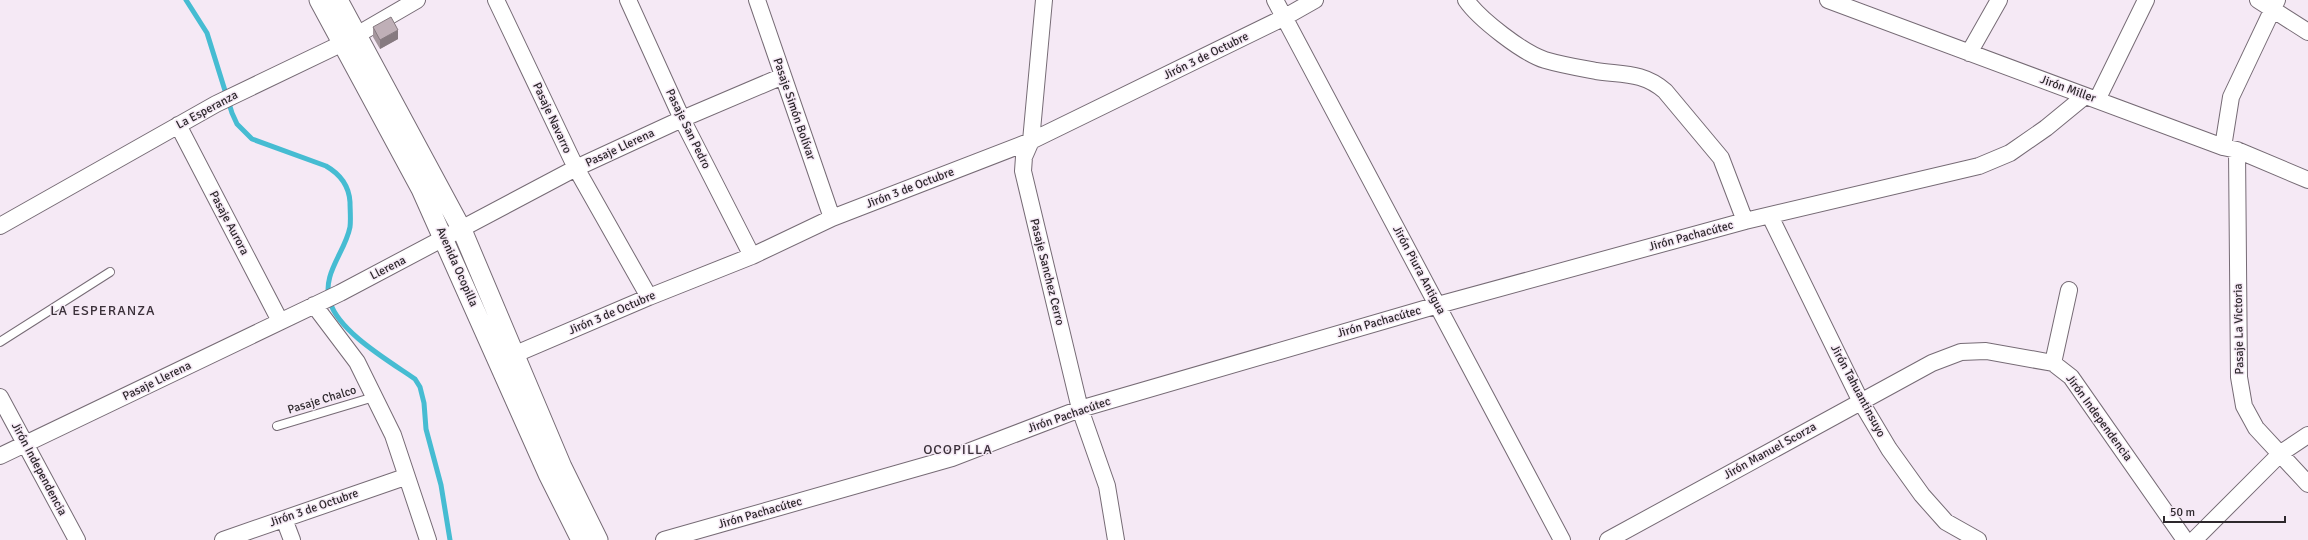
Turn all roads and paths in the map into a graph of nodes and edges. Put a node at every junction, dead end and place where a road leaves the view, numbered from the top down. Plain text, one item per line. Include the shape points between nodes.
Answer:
1 (319, 0) edge
2 (338, 0) edge
3 (417, 0) edge
4 (496, 0) edge
5 (628, 0) edge
6 (757, 0) edge
7 (1044, 0) edge
8 (1275, 0) edge
9 (1315, 0) edge
10 (1466, 0) edge
11 (2000, 0) edge
12 (2146, 0) edge
13 (2258, 0) edge
14 (1832, 1) edge
15 (2274, 4) edge
16 (1285, 17) junction
17 (2308, 32) edge
18 (350, 39) junction
19 (1969, 53) junction
20 (783, 76) junction
21 (2091, 98) junction
22 (682, 119) junction
23 (178, 125) junction
24 (1031, 141) junction
25 (2230, 149) junction
26 (576, 168) junction
27 (2308, 180) edge
28 (1770, 216) junction
29 (832, 218) junction
30 (1745, 221) junction
31 (0, 226) edge
32 (462, 230) junction
33 (445, 239) junction
34 (752, 256) junction
35 (110, 272) dead end
36 (2069, 290) dead end
37 (649, 297) junction
38 (314, 305) junction
39 (1438, 305) junction
40 (280, 321) junction
41 (0, 342) edge
42 (506, 358) junction
43 (1932, 363) joint
44 (2053, 363) junction
45 (0, 397) edge
46 (374, 397) junction
47 (1861, 402) junction
48 (1080, 409) junction
49 (277, 426) dead end
50 (2308, 435) edge
51 (26, 444) junction
52 (2281, 453) junction
53 (0, 456) edge
54 (405, 477) junction
55 (2308, 484) edge
56 (284, 519) junction
57 (77, 540) edge
58 (223, 540) edge
59 (292, 540) edge
60 (428, 540) edge
61 (581, 540) edge
62 (598, 540) edge
63 (664, 540) edge
64 (1116, 540) edge
65 (1562, 540) edge
66 (1608, 540) edge
67 (1978, 540) edge
68 (2185, 540) edge
69 (2194, 540) edge

1 - 18 street, Avenida Ocopilla
2 - 18 street, Avenida Ocopilla
3 - 18 street, La Esperanza
4 - 26 street, Pasaje Navarro
5 - 22 street, Pasaje San Pedro
6 - 20 street, Pasaje Simón Bolívar
7 - 24 street, Pasaje Sanchez Cerro
8 - 16 street, Jirón Piura Antigua
9 - 16 street, Jirón 3 de Octubre
10 - 30 street via 1473,11 1501,35 1544,60 1596,71 1643,77 1654,82 1665,91 1721,158
11 - 19 street
12 - 21 street
13 - 15 street
14 - 19 street, Jirón Miller
15 - 17 street
15 - 25 street, Pasaje La Victoria via 2231,97
16 - 24 street, Jirón 3 de Octubre
16 - 39 street, Jirón Piura Antigua
18 - 23 street, La Esperanza
18 - 32 street, Avenida Ocopilla
18 - 33 street, Avenida Ocopilla
19 - 21 street, Jirón Miller
20 - 22 street, Pasaje Llerena
20 - 29 street, Pasaje Simón Bolívar
21 - 25 street, Jirón Miller
21 - 28 street, Jirón Pachacútec via 2010,153 1979,166
22 - 26 street, Pasaje Llerena
22 - 34 street, Pasaje San Pedro
23 - 31 street, La Esperanza
23 - 40 street, Pasaje Aurora
24 - 29 street, Jirón 3 de Octubre
24 - 48 street, Pasaje Sanchez Cerro via 1024,157 1022,171
25 - 27 street, Jirón Miller
25 - 52 street, Pasaje La Victoria via 2239,377 2244,406 2256,428
26 - 32 street, Pasaje Llerena
26 - 37 street, Pasaje Navarro
28 - 30 street, Jirón Pachacútec
28 - 47 street, Jirón Tahuantinsuyo
29 - 34 street, Jirón 3 de Octubre
30 - 39 street, Jirón Pachacútec
32 - 33 street, Llerena
32 - 42 street, Avenida Ocopilla
33 - 38 street, Llerena
33 - 42 street, Avenida Ocopilla
34 - 37 street, Jirón 3 de Octubre
35 - 41 lane
36 - 44 street
37 - 42 street, Jirón 3 de Octubre
38 - 40 street, Pasaje Llerena
38 - 46 street via 357,362
39 - 48 street, Jirón Pachacútec
39 - 65 street, Jirón Piura Antigua
40 - 51 street, Pasaje Llerena
42 - 61 street, Avenida Ocopilla via 548,474
42 - 62 street, Avenida Ocopilla
43 - 44 street, Jirón Independencia via 1961,352 1986,351
43 - 47 street, Jirón Manuel Scorza
44 - 68 street, Jirón Independencia via 2071,377
45 - 51 street, Jirón Independencia
46 - 49 lane, Pasaje Chalco
46 - 54 street via 393,434
47 - 66 street, Jirón Manuel Scorza
47 - 67 street, Jirón Tahuantinsuyo via 1889,449 1922,495 1946,522
48 - 63 street, Jirón Pachacútec via 952,458
48 - 64 street, Pasaje Sanchez Cerro via 1107,486
50 - 52 street
51 - 53 street, Pasaje Llerena
51 - 57 street, Jirón Independencia
52 - 55 street, Pasaje La Victoria
52 - 69 street
54 - 56 street, Jirón 3 de Octubre
54 - 60 street
56 - 58 street, Jirón 3 de Octubre
56 - 59 street

